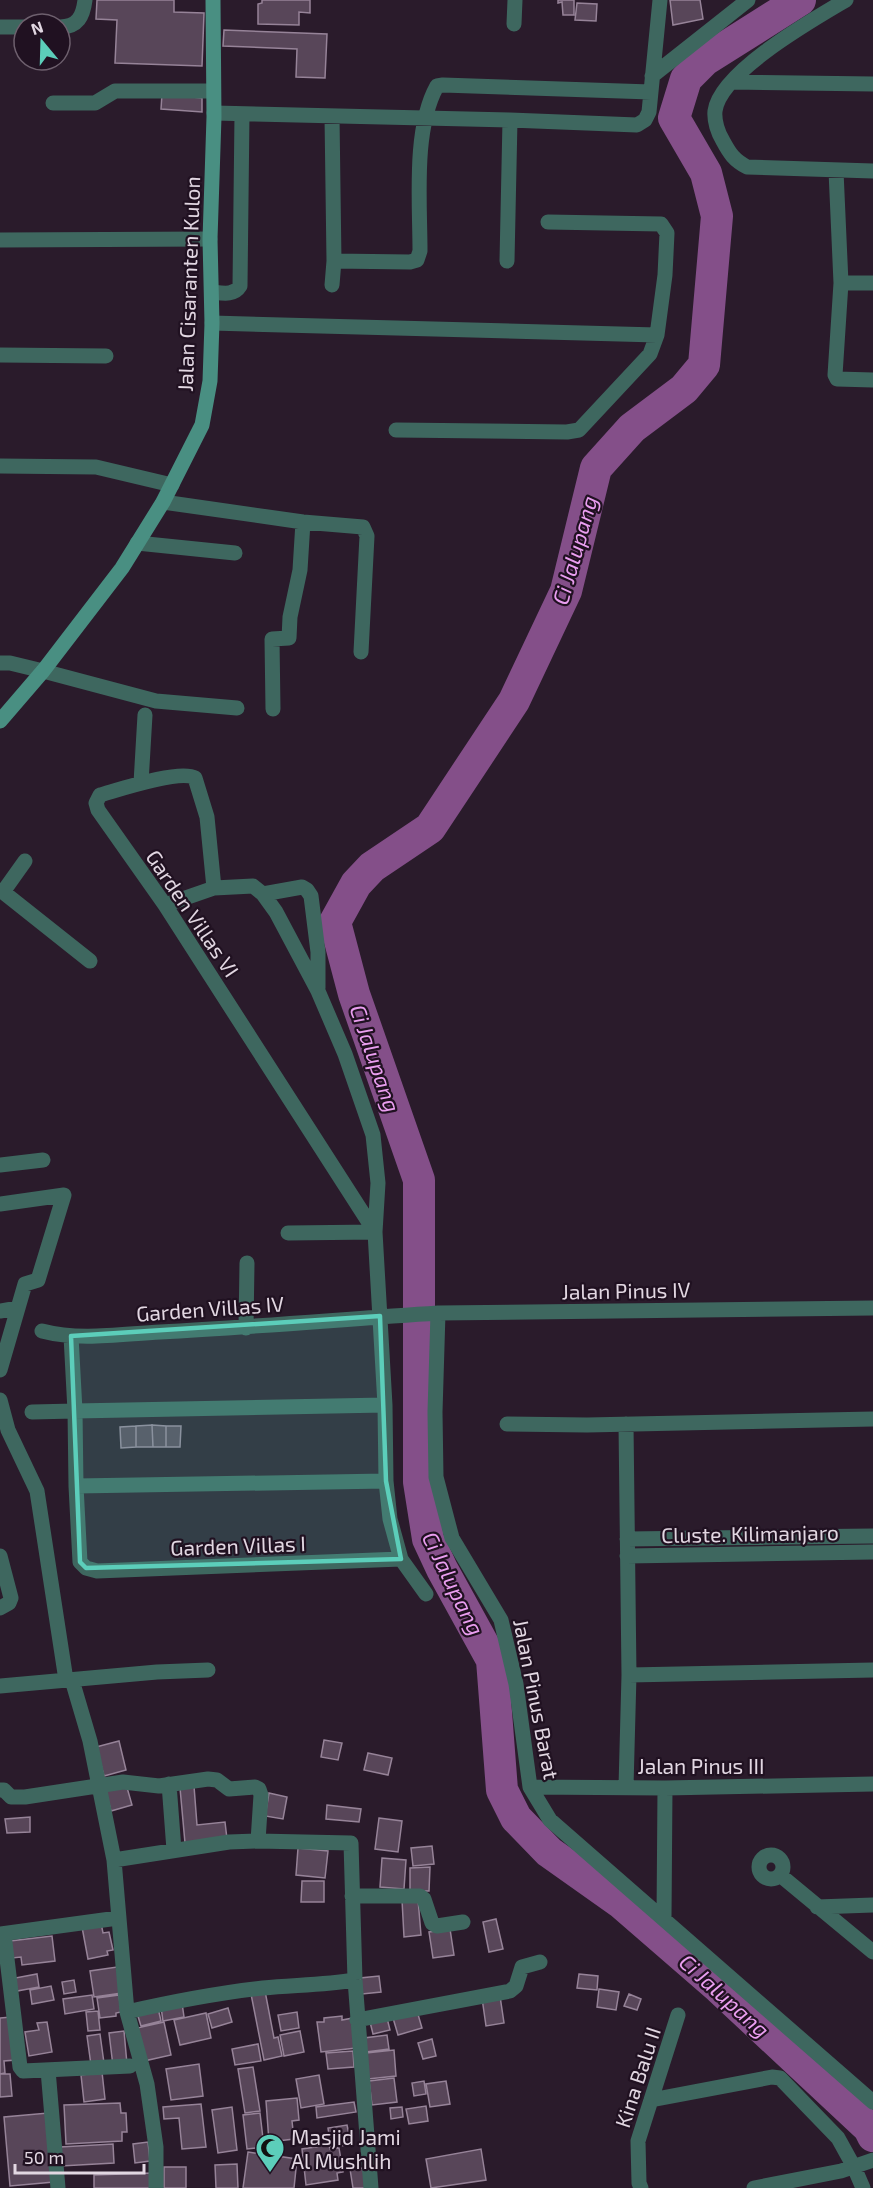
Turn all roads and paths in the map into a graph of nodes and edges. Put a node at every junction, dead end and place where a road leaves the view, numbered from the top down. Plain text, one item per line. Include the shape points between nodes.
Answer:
1 (85, 0) edge
2 (213, 0) edge
3 (515, 0) edge
4 (660, 0) edge
5 (748, 0) edge
6 (846, 0) edge
7 (72, 23) edge
8 (514, 24) dead end
9 (732, 82) junction
10 (652, 84) junction
11 (873, 84) edge
12 (213, 91) junction
13 (53, 103) dead end
14 (214, 113) junction
15 (242, 114) junction
16 (332, 116) junction
17 (424, 118) junction
18 (510, 120) junction
19 (836, 171) junction
20 (873, 171) edge
21 (548, 222) dead end
22 (210, 239) junction
23 (0, 240) edge
24 (334, 261) junction
25 (507, 261) dead end
26 (840, 283) junction
27 (873, 284) edge
28 (332, 285) dead end
29 (212, 292) junction
30 (212, 323) junction
31 (657, 335) junction
32 (0, 355) edge
33 (106, 356) dead end
34 (873, 380) edge
35 (396, 430) dead end
36 (0, 466) edge
37 (172, 485) junction
38 (163, 502) junction
39 (303, 522) junction
40 (137, 543) junction
41 (235, 553) dead end
42 (361, 652) dead end
43 (0, 663) edge
44 (44, 670) junction
45 (237, 708) dead end
46 (273, 709) dead end
47 (145, 714) dead end
48 (0, 721) edge
49 (141, 783) junction
50 (25, 861) dead end
51 (214, 888) junction
52 (1, 892) edge
53 (263, 894) junction
54 (165, 905) junction
55 (90, 961) dead end
56 (318, 991) junction
57 (43, 1160) dead end
58 (0, 1165) edge
59 (0, 1204) edge
60 (375, 1232) junction
61 (288, 1233) dead end
62 (247, 1263) dead end
63 (18, 1308) junction
64 (873, 1308) edge
65 (0, 1311) edge
66 (434, 1313) junction
67 (385, 1316) junction
68 (246, 1328) junction
69 (42, 1331) dead end
70 (71, 1336) junction
71 (0, 1370) edge
72 (0, 1400) edge
73 (385, 1405) junction
74 (75, 1411) junction
75 (32, 1412) dead end
76 (873, 1419) edge
77 (507, 1424) dead end
78 (626, 1424) junction
79 (386, 1481) junction
80 (76, 1486) junction
81 (873, 1536) edge
82 (627, 1539) junction
83 (873, 1551) edge
84 (0, 1556) edge
85 (627, 1556) junction
86 (401, 1559) junction
87 (426, 1594) dead end
88 (0, 1608) edge
89 (208, 1670) dead end
90 (873, 1670) edge
91 (629, 1675) junction
92 (69, 1680) junction
93 (0, 1686) edge
94 (170, 1784) junction
95 (873, 1784) edge
96 (100, 1786) junction
97 (530, 1786) junction
98 (626, 1786) junction
99 (665, 1788) junction
100 (0, 1790) edge
101 (258, 1841) junction
102 (174, 1850) junction
103 (114, 1860) junction
104 (780, 1875) dead end
105 (352, 1896) junction
106 (873, 1905) edge
107 (817, 1907) junction
108 (118, 1918) junction
109 (664, 1918) junction
110 (463, 1922) dead end
111 (2, 1934) edge
112 (873, 1952) edge
113 (540, 1962) dead end
114 (355, 1980) junction
115 (127, 2012) junction
116 (678, 2015) dead end
117 (357, 2020) junction
118 (123, 2066) dead end
119 (48, 2070) junction
120 (651, 2100) junction
121 (873, 2102) edge
122 (873, 2160) edge
123 (854, 2167) junction
124 (58, 2188) edge
125 (156, 2188) edge
126 (371, 2188) edge
127 (641, 2188) edge
128 (754, 2188) edge
129 (863, 2188) edge

1 - 7 street via 83,15
2 - 12 main road, Jalan Cisaranten Kulon
3 - 8 street
4 - 10 street
5 - 10 street
6 - 9 street via 758,57
9 - 11 street
9 - 19 street via 715,112 718,133 733,159 747,167
10 - 17 street via 443,85 437,86
10 - 18 street via 649,112 637,125
12 - 13 street via 115,91 95,103
12 - 14 main road, Jalan Cisaranten Kulon
14 - 15 street
14 - 22 main road, Jalan Cisaranten Kulon
15 - 16 street
15 - 29 street via 240,286 231,293
16 - 17 street
16 - 24 street
17 - 18 street
17 - 24 street via 417,260
18 - 25 street
19 - 20 street
19 - 26 street
21 - 31 street via 661,224 665,228 666,275
22 - 23 street
22 - 29 main road, Jalan Cisaranten Kulon
24 - 28 street
26 - 27 street
26 - 34 street via 836,378
29 - 30 main road, Jalan Cisaranten Kulon
30 - 31 street
30 - 37 main road, Jalan Cisaranten Kulon via 210,381 201,425
31 - 35 street via 650,354 579,430
32 - 33 street
36 - 37 street via 96,467
37 - 38 main road, Jalan Cisaranten Kulon
38 - 39 street
38 - 40 main road, Jalan Cisaranten Kulon
39 - 42 street via 363,527 366,531
39 - 46 street via 289,638 272,639
40 - 41 street
40 - 44 main road, Jalan Cisaranten Kulon
43 - 44 street
44 - 45 street via 156,701
44 - 48 main road, Jalan Cisaranten Kulon
47 - 49 street
49 - 51 street, Garden Villas VI via 182,775 195,778 207,817
49 - 54 street, Garden Villas VI via 100,795 96,803
50 - 52 street
51 - 53 street via 253,886
51 - 54 street
52 - 55 street
53 - 56 street
53 - 56 street via 302,888 311,896
54 - 60 street, Garden Villas VI
56 - 60 street via 373,1135 378,1182
57 - 58 street
59 - 63 street via 64,1195 38,1280 25,1284
60 - 61 street
60 - 67 street
62 - 68 street
63 - 65 street
63 - 71 street
64 - 66 street, Jalan Pinus IV
66 - 67 street, Jalan Pinus IV
66 - 97 street, Jalan Pinus Barat via 436,1477 452,1538 501,1620 516,1684
67 - 68 street, Garden Villas IV
67 - 73 street
68 - 70 street, Garden Villas IV
69 - 70 street, Garden Villas IV
70 - 74 street
72 - 92 street via 8,1430 37,1491
73 - 74 street
73 - 79 street
74 - 75 street
74 - 80 street
76 - 78 street
77 - 78 street
78 - 82 street
79 - 80 street
79 - 86 street via 390,1519
80 - 86 street, Garden Villas I via 80,1562 97,1571
81 - 82 street, Cluste. Kilimanjaro
82 - 85 street
83 - 85 street, Cluste. Kilimanjaro
84 - 88 street via 11,1598
85 - 91 street
86 - 87 street
89 - 92 street
90 - 91 street
91 - 98 street
92 - 93 street
92 - 96 street via 90,1741
94 - 96 street via 123,1782
94 - 101 street via 208,1779 229,1789 259,1789
94 - 102 street
95 - 99 street, Jalan Pinus III
96 - 100 street via 11,1797
96 - 103 street
97 - 98 street, Jalan Pinus III
97 - 109 street, Jalan Pinus Barat via 550,1820
98 - 99 street, Jalan Pinus III
99 - 109 street
101 - 102 street
101 - 105 street via 351,1843
102 - 103 street
103 - 108 street
104 - 107 street
105 - 110 street via 420,1896 432,1923 437,1926
105 - 114 street
106 - 107 street
107 - 112 street
108 - 111 street
108 - 115 street
109 - 121 street, Jalan Pinus Barat
111 - 119 street via 20,2067
113 - 117 street via 522,1967 516,1986 510,1991
114 - 115 street via 263,1988
114 - 117 street
115 - 125 street via 147,2084 156,2147
116 - 120 street, Kina Balu II
117 - 126 street
118 - 119 street
119 - 124 street
120 - 123 street via 780,2078 838,2138
120 - 127 street, Kina Balu II via 638,2141
122 - 123 street
123 - 128 street
123 - 129 street

